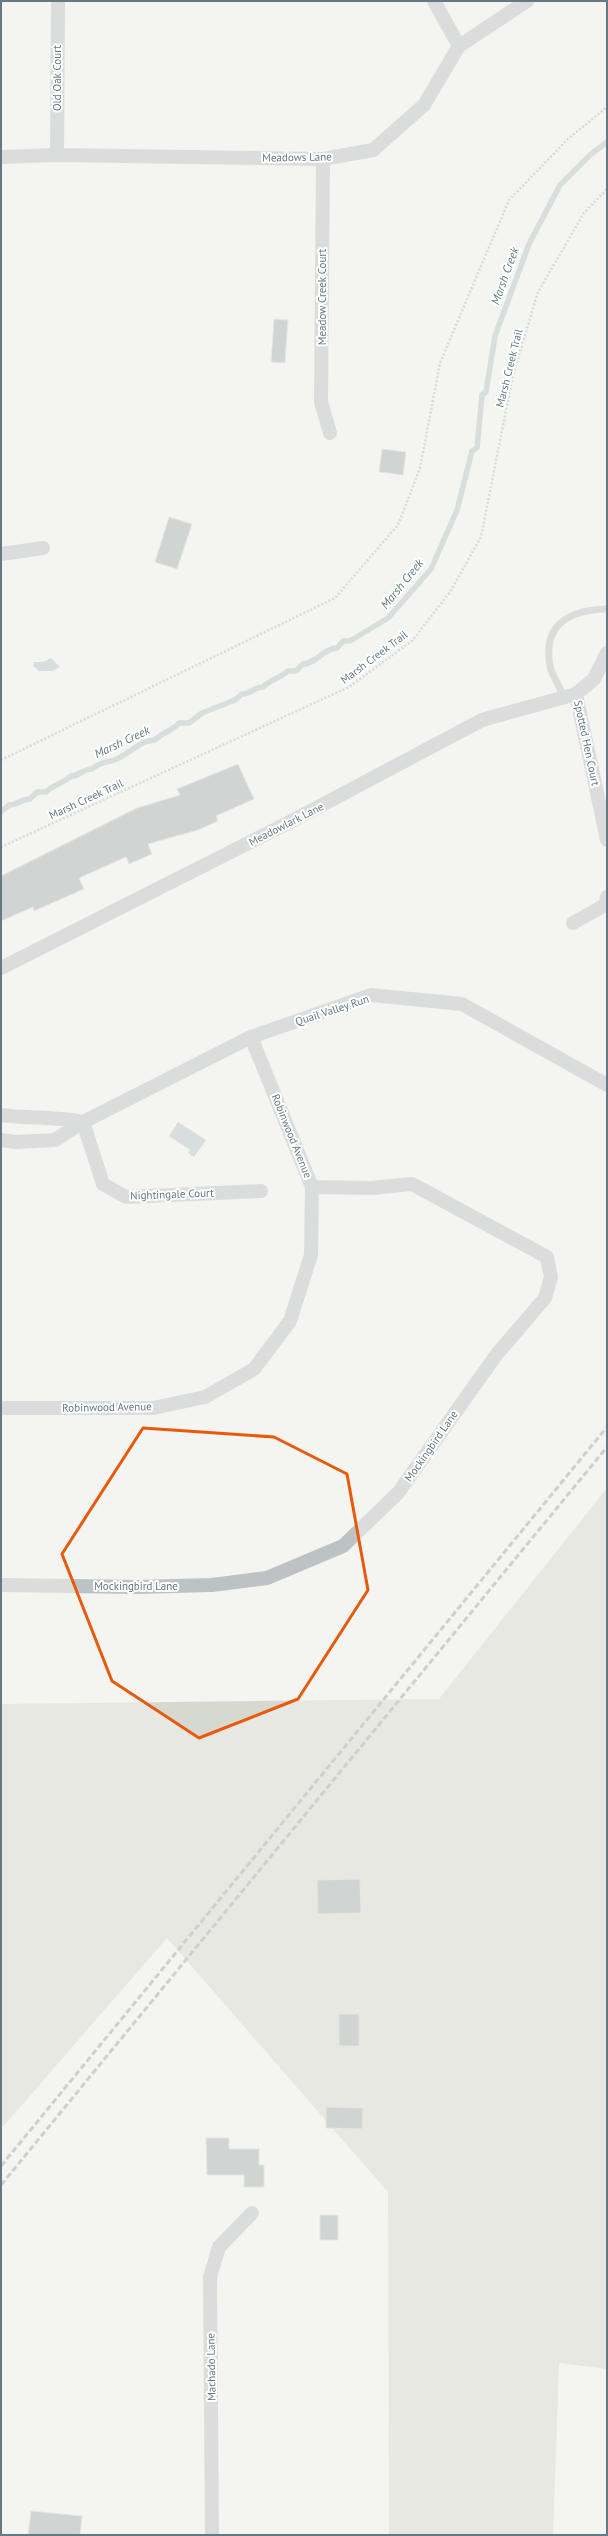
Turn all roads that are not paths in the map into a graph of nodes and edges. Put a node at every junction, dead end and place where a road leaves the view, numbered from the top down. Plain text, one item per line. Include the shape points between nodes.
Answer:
1 (58, 1) edge
2 (434, 1) edge
3 (527, 1) edge
4 (458, 46) junction
5 (57, 155) junction
6 (1, 157) edge
7 (322, 159) junction
8 (330, 433) dead end
9 (43, 548) dead end
10 (1, 554) edge
11 (607, 609) edge
12 (607, 653) edge
13 (570, 695) junction
14 (607, 840) edge
15 (607, 897) edge
16 (573, 923) dead end
17 (1, 968) edge
18 (251, 1037) junction
19 (607, 1085) edge
20 (1, 1115) edge
21 (83, 1122) junction
22 (1, 1140) edge
23 (312, 1187) junction
24 (261, 1191) dead end
25 (1, 1408) edge
26 (1, 1585) edge
27 (252, 2213) dead end
28 (212, 2535) edge

1 - 5 street, Old Oak Court
2 - 4 street
3 - 4 street, Meadows Lane
4 - 7 street, Meadows Lane via 424,105 373,150
5 - 6 street, Meadows Lane
5 - 7 street, Meadows Lane
7 - 8 street, Meadow Creek Court via 321,402
9 - 10 street
11 - 13 lane via 570,615 559,624 551,639 550,666
12 - 13 street via 594,679
13 - 14 street, Spotted Hen Court
13 - 17 street, Meadowlark Lane via 482,720 288,823
15 - 16 street via 605,905
18 - 19 street, Quail Valley Run via 371,995 462,1004
18 - 21 street, Quail Valley Run
18 - 23 street, Robinwood Avenue
20 - 21 street via 22,1118 58,1117
21 - 22 street, Quail Valley Run via 55,1140
21 - 24 street, Nightingale Court via 103,1184 126,1197
23 - 25 street, Robinwood Avenue via 311,1255 290,1321 254,1369 205,1397 153,1408
23 - 26 street, Mockingbird Lane via 371,1188 412,1184 547,1257 552,1277 546,1298 497,1354 398,1493 343,1546 267,1578 212,1585
27 - 28 street, Machado Lane via 219,2247 210,2277

